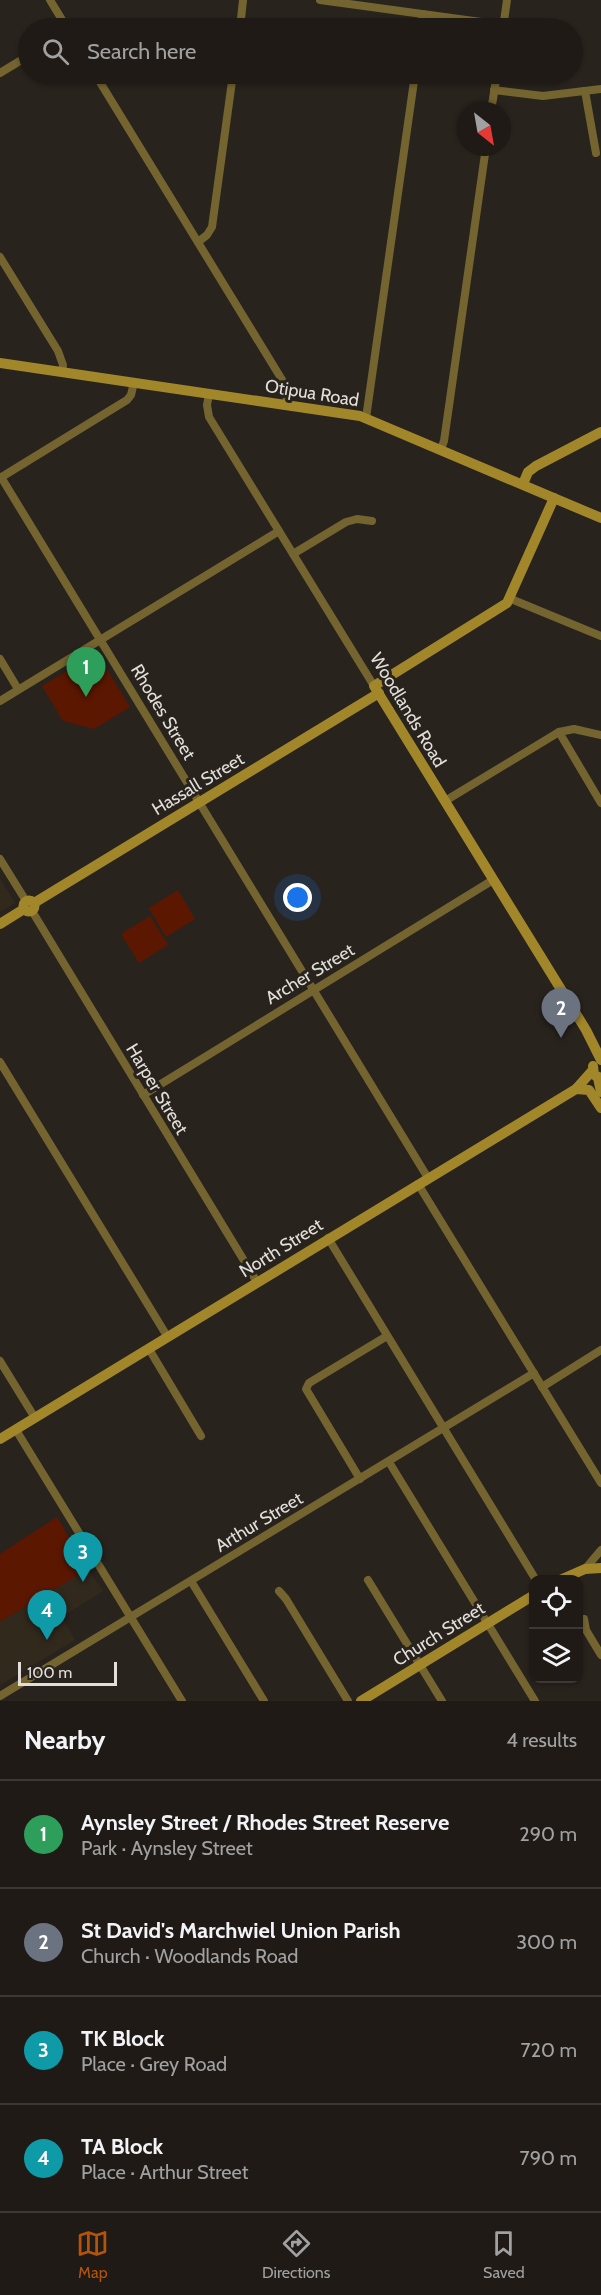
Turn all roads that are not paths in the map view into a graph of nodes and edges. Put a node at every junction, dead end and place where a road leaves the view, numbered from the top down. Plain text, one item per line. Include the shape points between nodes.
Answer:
1 (50, 0) edge
2 (243, 0) edge
3 (320, 0) edge
4 (507, 0) edge
5 (423, 14) junction
6 (62, 18) edge
7 (241, 18) edge
8 (422, 18) edge
9 (448, 18) edge
10 (504, 18) edge
11 (18, 62) edge
12 (0, 73) edge
13 (101, 84) edge
14 (232, 84) edge
15 (414, 84) edge
16 (495, 84) edge
17 (601, 88) edge
18 (494, 90) junction
19 (585, 91) junction
20 (492, 102) edge
21 (596, 153) dead end
22 (485, 156) edge
23 (198, 242) junction
24 (0, 257) edge
25 (0, 363) edge
26 (62, 372) junction
27 (134, 382) junction
28 (209, 394) junction
29 (286, 404) junction
30 (366, 418) junction
31 (601, 432) edge
32 (441, 449) junction
33 (1, 478) edge
34 (523, 484) junction
35 (554, 498) junction
36 (601, 518) edge
37 (372, 521) dead end
38 (279, 531) junction
39 (293, 554) junction
40 (511, 599) junction
41 (601, 636) edge
42 (101, 639) junction
43 (0, 659) edge
44 (18, 689) junction
45 (377, 690) junction
46 (0, 701) edge
47 (559, 732) junction
48 (601, 735) edge
49 (445, 801) junction
50 (200, 802) junction
51 (601, 803) edge
52 (0, 859) edge
53 (493, 880) junction
54 (29, 906) junction
55 (0, 924) edge
56 (314, 989) junction
57 (0, 1062) edge
58 (598, 1070) edge
59 (577, 1087) junction
60 (601, 1092) edge
61 (143, 1095) junction
62 (601, 1108) edge
63 (423, 1181) junction
64 (328, 1238) junction
65 (257, 1282) junction
66 (167, 1336) junction
67 (387, 1336) junction
68 (149, 1349) junction
69 (601, 1350) edge
70 (0, 1360) edge
71 (534, 1373) junction
72 (542, 1386) junction
73 (35, 1418) junction
74 (444, 1428) junction
75 (16, 1430) junction
76 (201, 1436) dead end
77 (0, 1439) edge
78 (389, 1462) junction
79 (360, 1479) junction
80 (601, 1483) edge
81 (601, 1550) edge
82 (601, 1568) edge
83 (585, 1569) junction
84 (533, 1575) edge
85 (571, 1575) edge
86 (368, 1580) dead end
87 (191, 1581) junction
88 (279, 1591) dead end
89 (529, 1598) edge
90 (131, 1618) junction
91 (584, 1619) dead end
92 (488, 1623) junction
93 (601, 1655) edge
94 (420, 1665) junction
95 (0, 1696) edge
96 (182, 1701) edge
97 (264, 1701) edge
98 (348, 1701) edge
99 (361, 1701) edge
100 (442, 1701) edge
101 (535, 1701) edge

1 - 6 street
2 - 7 street
3 - 5 street
4 - 10 street
5 - 8 street
5 - 9 street
11 - 12 street
13 - 23 street
14 - 23 street via 212,227
15 - 30 street
16 - 18 street
17 - 19 street
18 - 19 street via 537,96
18 - 20 street
19 - 21 street
22 - 32 street
23 - 29 street via 284,383
24 - 26 street via 58,351
25 - 26 street, Otipua Road
26 - 27 street, Otipua Road
27 - 28 street, Otipua Road
27 - 33 street via 127,400
28 - 29 street, Otipua Road
28 - 38 street, Woodlands Road via 209,417
29 - 30 street, Otipua Road
30 - 32 street, Otipua Road
31 - 34 street via 536,466
32 - 34 street, Otipua Road
33 - 42 street, Rhodes Street
34 - 35 street, Otipua Road
35 - 36 street, Otipua Road
35 - 40 street
37 - 39 street via 346,522
38 - 39 street, Woodlands Road
38 - 42 street
39 - 45 street, Woodlands Road
40 - 41 street
40 - 45 street, Hassall Street
42 - 44 street
42 - 50 street, Rhodes Street
43 - 44 street
44 - 46 street
45 - 49 street, Woodlands Road
45 - 50 street, Hassall Street
47 - 48 street via 574,729
47 - 49 street
47 - 51 street
49 - 53 street, Woodlands Road
50 - 54 street, Hassall Street
50 - 56 street, Rhodes Street
52 - 54 street, Harper Street
53 - 56 street, Archer Street
53 - 58 street, Woodlands Road via 590,1040
54 - 55 street, Hassall Street
54 - 61 street, Harper Street
56 - 61 street, Archer Street
56 - 63 street, Rhodes Street
57 - 66 street
58 - 59 street, North Street
58 - 60 street, Woodlands Road
59 - 62 street via 589,1090
59 - 63 street, North Street
61 - 65 street, Harper Street
63 - 64 street, North Street
63 - 71 street, Rhodes Street
64 - 65 street, North Street
64 - 67 street
65 - 66 street, North Street
66 - 68 street, North Street
67 - 74 street
67 - 79 street via 309,1383 306,1389
68 - 73 street, North Street
68 - 76 street
69 - 72 street
70 - 73 street
71 - 72 street, Rhodes Street
71 - 74 street, Arthur Street
72 - 80 street, Rhodes Street
73 - 75 street, North Street
74 - 78 street, Arthur Street
74 - 84 street
75 - 77 street, North Street
75 - 90 street
78 - 79 street, Arthur Street
78 - 92 street
79 - 87 street, Arthur Street
81 - 83 street
82 - 83 street
83 - 85 street
86 - 94 street
87 - 90 street, Arthur Street
87 - 97 street
88 - 98 street
89 - 92 street, Church Street
90 - 95 street, Arthur Street
90 - 96 street
91 - 93 street
92 - 94 street, Church Street
92 - 101 street
94 - 99 street, Church Street
94 - 100 street

